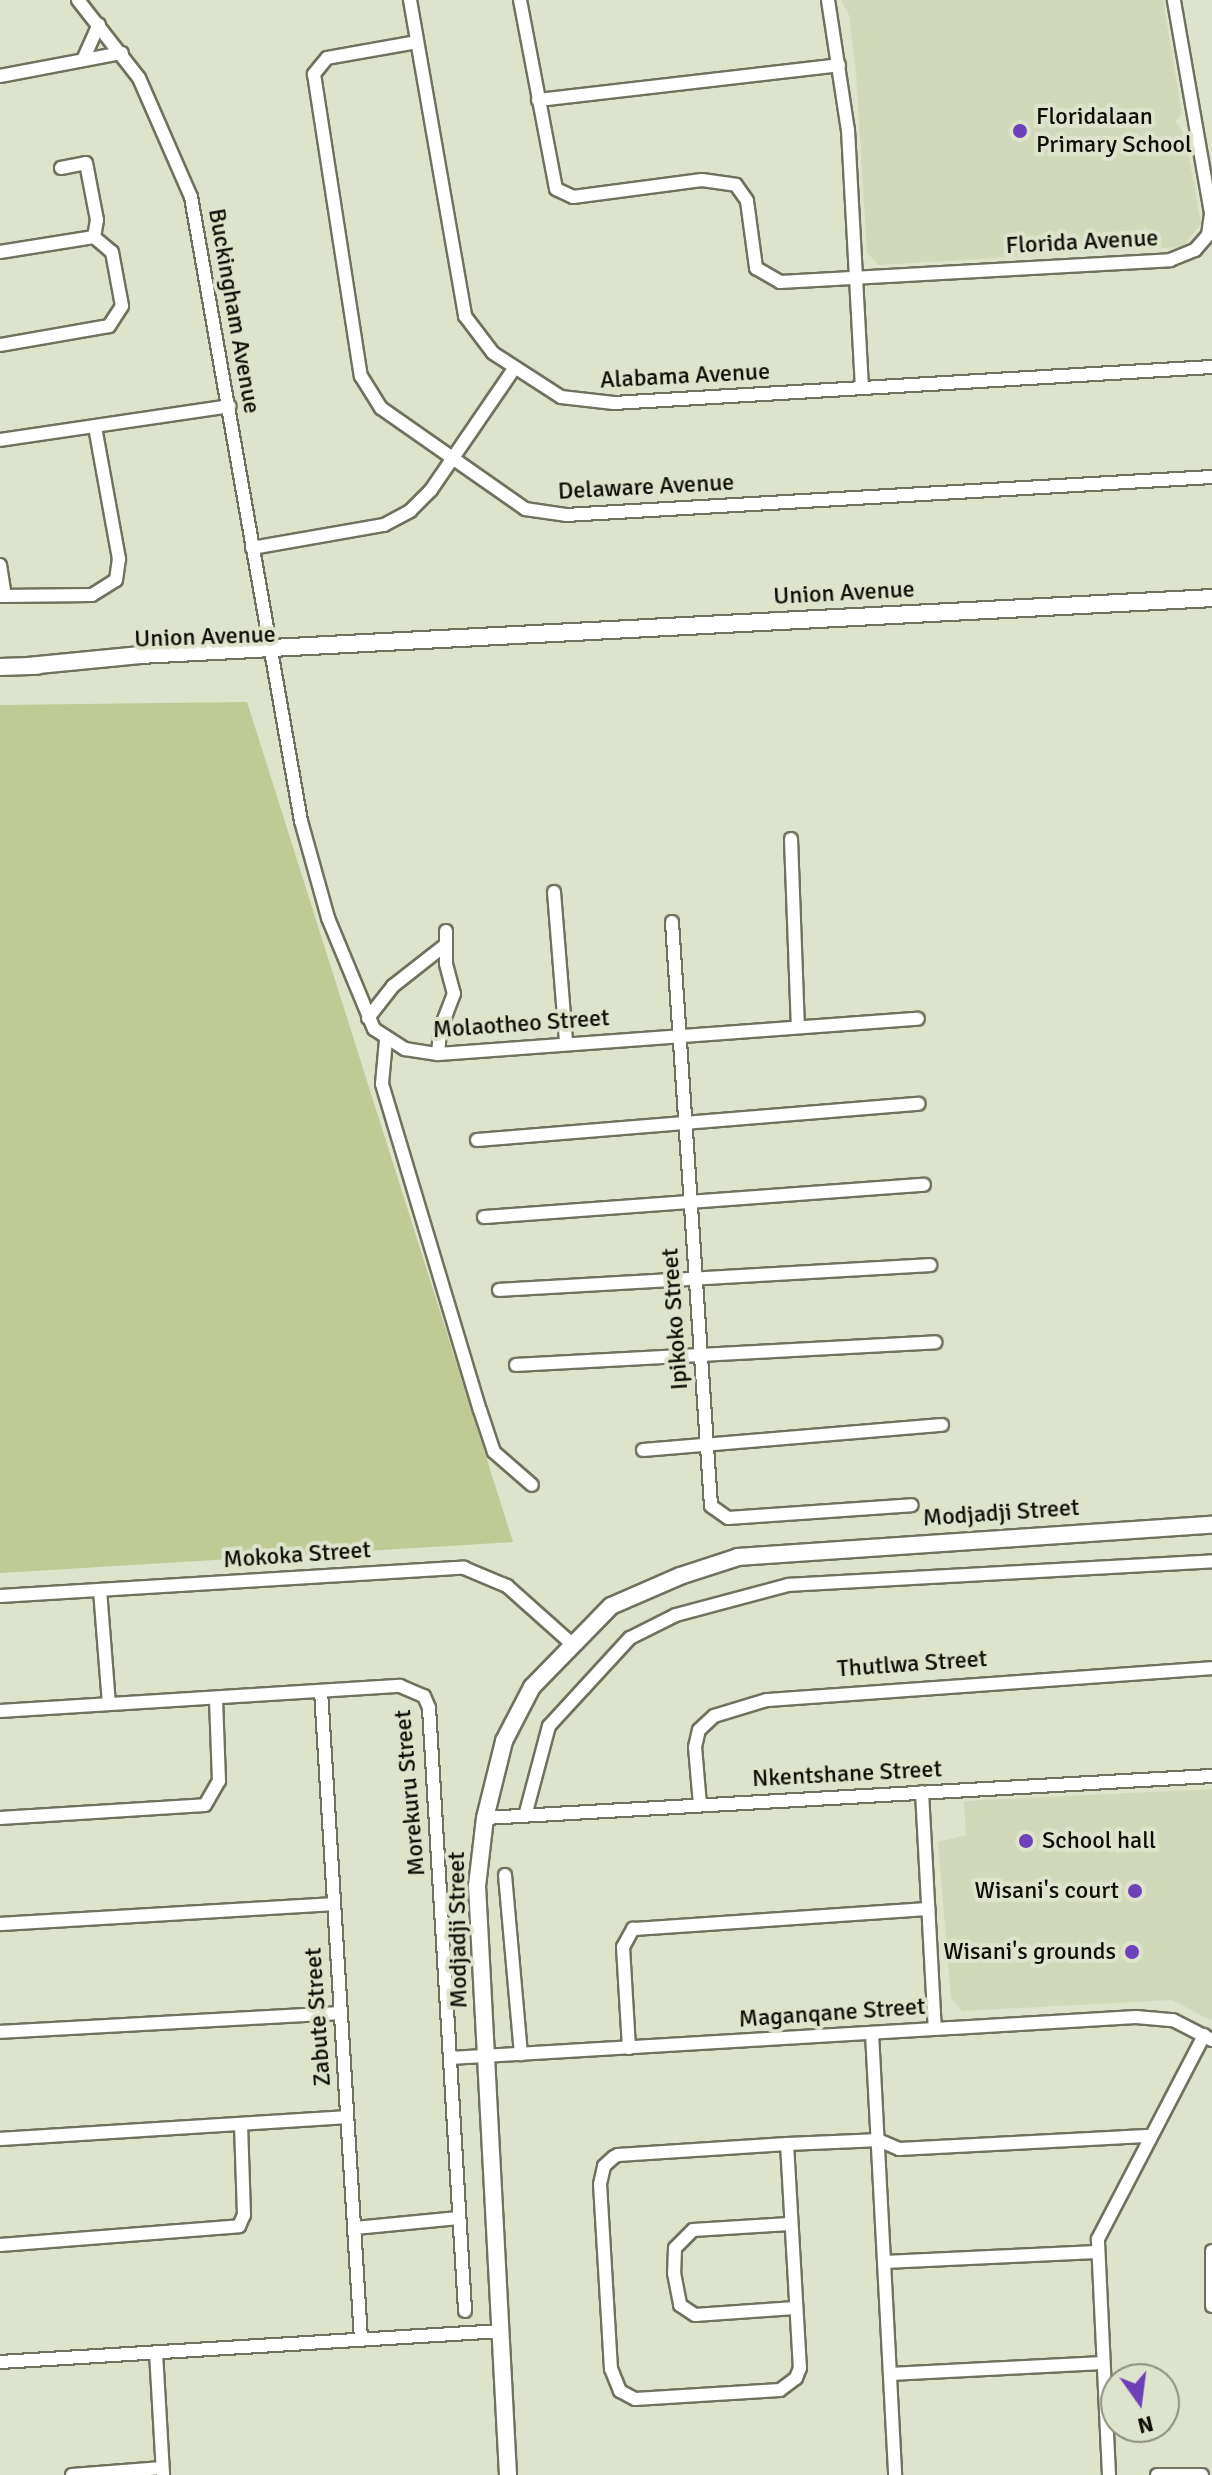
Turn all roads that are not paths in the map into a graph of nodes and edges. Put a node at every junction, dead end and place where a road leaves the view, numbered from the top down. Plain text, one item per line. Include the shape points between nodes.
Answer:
1 (78, 0) edge
2 (410, 0) edge
3 (520, 0) edge
4 (828, 0) edge
5 (1174, 0) edge
6 (99, 24) junction
7 (417, 42) junction
8 (122, 53) junction
9 (83, 60) junction
10 (839, 65) junction
11 (0, 76) edge
12 (538, 100) junction
13 (61, 168) dead end
14 (94, 237) junction
15 (0, 252) edge
16 (856, 279) junction
17 (0, 345) edge
18 (1212, 367) edge
19 (514, 369) junction
20 (862, 386) junction
21 (229, 406) junction
22 (95, 427) junction
23 (0, 440) edge
24 (453, 459) junction
25 (1212, 477) edge
26 (252, 548) junction
27 (0, 565) edge
28 (3, 596) edge
29 (1212, 598) edge
30 (271, 654) junction
31 (0, 667) edge
32 (791, 839) dead end
33 (554, 892) dead end
34 (672, 922) dead end
35 (446, 931) dead end
36 (444, 946) junction
37 (368, 1018) junction
38 (918, 1019) dead end
39 (798, 1027) junction
40 (679, 1035) junction
41 (386, 1040) junction
42 (566, 1042) junction
43 (438, 1054) junction
44 (919, 1104) dead end
45 (685, 1122) junction
46 (477, 1140) dead end
47 (924, 1185) dead end
48 (690, 1202) junction
49 (484, 1217) dead end
50 (930, 1265) dead end
51 (694, 1279) junction
52 (499, 1290) dead end
53 (935, 1342) dead end
54 (700, 1354) junction
55 (516, 1365) dead end
56 (942, 1425) dead end
57 (707, 1441) junction
58 (643, 1450) dead end
59 (532, 1485) dead end
60 (912, 1505) dead end
61 (1212, 1525) edge
62 (1212, 1561) edge
63 (100, 1590) junction
64 (0, 1596) edge
65 (571, 1643) junction
66 (1212, 1668) edge
67 (321, 1691) junction
68 (216, 1698) junction
69 (109, 1704) junction
70 (0, 1711) edge
71 (1212, 1776) edge
72 (922, 1792) junction
73 (700, 1805) junction
74 (525, 1816) junction
75 (0, 1818) edge
76 (485, 1818) junction
77 (505, 1875) dead end
78 (333, 1904) junction
79 (928, 1909) junction
80 (0, 1924) edge
81 (339, 2013) junction
82 (935, 2029) junction
83 (0, 2032) edge
84 (872, 2033) junction
85 (1208, 2038) edge
86 (629, 2048) junction
87 (521, 2054) junction
88 (450, 2058) junction
89 (484, 2058) junction
90 (346, 2117) junction
91 (241, 2124) junction
92 (1147, 2136) junction
93 (0, 2139) edge
94 (878, 2140) junction
95 (787, 2144) junction
96 (459, 2218) junction
97 (789, 2224) junction
98 (355, 2228) junction
99 (0, 2245) edge
100 (1212, 2251) edge
101 (1096, 2252) junction
102 (885, 2262) junction
103 (1212, 2306) edge
104 (795, 2308) junction
105 (465, 2311) dead end
106 (501, 2331) junction
107 (361, 2340) junction
108 (156, 2352) junction
109 (0, 2362) edge
110 (1100, 2363) edge
111 (1102, 2363) edge
112 (891, 2374) junction
113 (1107, 2443) edge
114 (162, 2472) edge
115 (72, 2475) edge
116 (508, 2475) edge
117 (895, 2475) edge
118 (1109, 2475) edge
119 (1157, 2475) edge
120 (1202, 2475) edge

1 - 6 street, Buckingham Avenue
2 - 7 street, Alabama Avenue
3 - 12 street
4 - 10 street
5 - 16 street, Florida Avenue via 1211,213 1208,235 1195,250 1170,260
6 - 8 street, Buckingham Avenue
6 - 9 street
7 - 19 street, Alabama Avenue via 460,302 476,335
7 - 24 street, Delaware Avenue via 327,58 316,69 313,86 364,386 381,408
8 - 9 street
8 - 21 street, Buckingham Avenue via 158,111 191,197
9 - 11 street
10 - 12 street
10 - 16 street
12 - 16 street, Florida Avenue via 552,181 566,196 702,180 728,182 745,194 759,274 780,282
13 - 14 street via 86,163 97,220
14 - 15 street
14 - 17 street via 112,252 122,306 116,320
16 - 20 street
18 - 20 street, Alabama Avenue
19 - 20 street, Alabama Avenue via 561,397 591,403
19 - 24 street
21 - 22 street
21 - 26 street, Buckingham Avenue
22 - 23 street
22 - 28 street via 119,559 116,580 92,595
24 - 25 street, Delaware Avenue via 525,509 553,515
24 - 26 street via 421,502 398,519
26 - 30 street, Buckingham Avenue
27 - 28 street
29 - 30 street, Union Avenue via 479,637
30 - 31 street, Union Avenue
30 - 37 street via 313,871
32 - 39 street
33 - 42 street
34 - 40 street, Ipikoko Street
35 - 36 street
36 - 37 street via 393,986
36 - 43 street via 454,994 440,1030
37 - 41 street
38 - 39 street, Molaotheo Street
39 - 40 street, Molaotheo Street
40 - 42 street, Molaotheo Street
40 - 45 street, Ipikoko Street
41 - 43 street, Molaotheo Street
41 - 59 street via 382,1084 480,1410 494,1452
42 - 43 street, Molaotheo Street
44 - 45 street
45 - 46 street
45 - 48 street, Ipikoko Street
47 - 48 street
48 - 49 street
48 - 51 street, Ipikoko Street
50 - 51 street
51 - 52 street
51 - 54 street, Ipikoko Street
53 - 54 street
54 - 55 street
54 - 57 street, Ipikoko Street
56 - 57 street
57 - 58 street
57 - 60 street, Ipikoko Street via 711,1506 722,1517
61 - 65 street, Modjadji Street via 760,1553 638,1592 611,1606
62 - 74 street via 788,1585 676,1615 630,1638 549,1726
63 - 64 street, Mokoka Street
63 - 65 street, Mokoka Street via 464,1568 507,1586
63 - 69 street
65 - 76 street, Modjadji Street via 514,1715
66 - 73 street, Thutlwa Street via 767,1700 714,1716 699,1730 695,1747
67 - 68 street, Morekuru Street
67 - 78 street, Zabute Street
67 - 88 street, Morekuru Street via 405,1686 417,1689 427,1702
68 - 69 street, Morekuru Street
68 - 75 street via 219,1781 205,1805
69 - 70 street, Morekuru Street
71 - 72 street, Nkentshane Street
72 - 73 street, Nkentshane Street
72 - 79 street
73 - 74 street, Nkentshane Street
74 - 76 street, Nkentshane Street
76 - 89 street, Modjadji Street via 477,1886
77 - 87 street
78 - 80 street
78 - 81 street, Zabute Street
79 - 82 street
79 - 86 street via 633,1929 623,1947
81 - 83 street
81 - 90 street, Zabute Street
82 - 84 street, Maganqane Street
82 - 85 street, Maganqane Street via 1136,2017 1173,2020
84 - 86 street, Maganqane Street
84 - 94 street
85 - 92 street
86 - 87 street, Maganqane Street
87 - 89 street, Maganqane Street
88 - 89 street, Maganqane Street
88 - 96 street, Morekuru Street
89 - 106 street, Modjadji Street
90 - 91 street
90 - 98 street, Zabute Street
91 - 93 street
91 - 99 street via 244,2215 239,2226
92 - 94 street via 899,2149
92 - 101 street via 1102,2223
94 - 95 street
94 - 102 street
95 - 97 street
95 - 104 street via 618,2155 604,2166 600,2184 611,2369 620,2391 635,2399 787,2388 800,2368
96 - 98 street
96 - 105 street, Morekuru Street
97 - 104 street
97 - 104 street via 686,2234 675,2248 676,2289 680,2305 695,2315
98 - 107 street, Zabute Street
100 - 103 street
101 - 102 street
101 - 111 street
102 - 112 street
106 - 107 street
106 - 116 street, Modjadji Street
107 - 108 street
108 - 109 street
108 - 114 street
110 - 112 street
112 - 117 street
113 - 118 street
114 - 115 street
119 - 120 street

